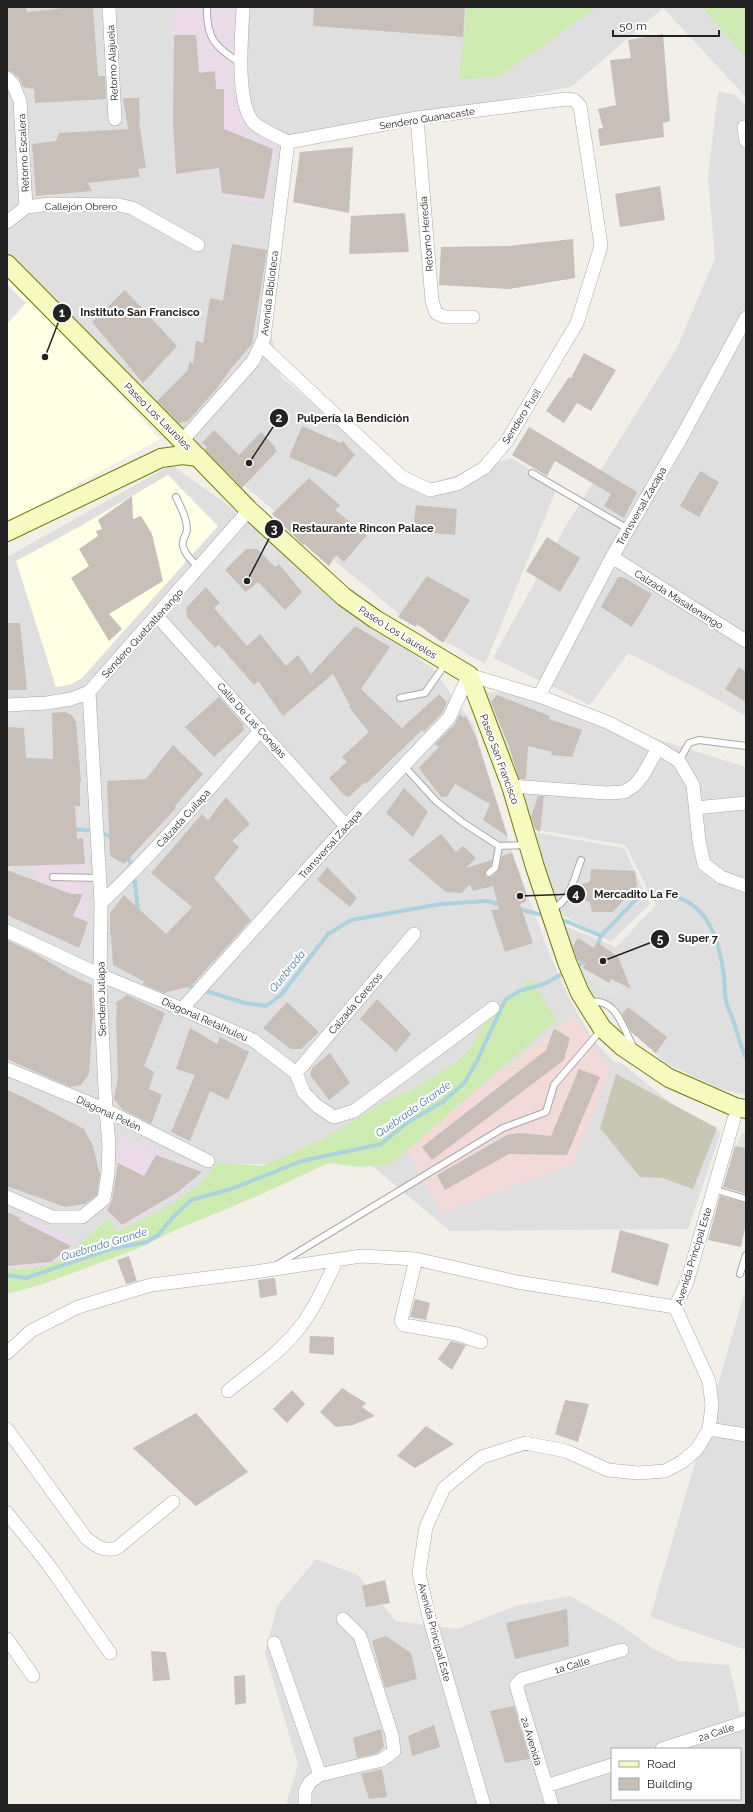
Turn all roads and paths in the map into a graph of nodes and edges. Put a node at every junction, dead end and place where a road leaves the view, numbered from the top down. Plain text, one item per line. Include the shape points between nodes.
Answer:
1 (109, 7) edge
2 (207, 7) edge
3 (242, 7) edge
4 (242, 64) junction
5 (7, 78) edge
6 (566, 99) joint
7 (417, 118) junction
8 (115, 119) dead end
9 (744, 127) dead end
10 (746, 141) edge
11 (288, 142) junction
12 (26, 207) junction
13 (7, 222) edge
14 (198, 246) dead end
15 (7, 264) edge
16 (473, 317) dead end
17 (746, 318) edge
18 (261, 345) junction
19 (168, 426) junction
20 (182, 441) junction
21 (198, 457) junction
22 (161, 458) junction
23 (532, 473) dead end
24 (176, 497) dead end
25 (249, 510) junction
26 (628, 529) junction
27 (7, 532) edge
28 (612, 558) junction
29 (199, 568) junction
30 (157, 616) junction
31 (746, 641) edge
32 (447, 662) junction
33 (469, 675) junction
34 (89, 692) junction
35 (539, 696) junction
36 (400, 698) dead end
37 (7, 705) edge
38 (261, 730) junction
39 (746, 746) edge
40 (658, 748) junction
41 (679, 762) junction
42 (404, 766) junction
43 (511, 786) junction
44 (746, 803) edge
45 (695, 808) junction
46 (346, 826) junction
47 (528, 845) junction
48 (499, 846) junction
49 (581, 860) dead end
50 (489, 873) dead end
51 (53, 877) dead end
52 (99, 878) junction
53 (746, 886) edge
54 (100, 903) junction
55 (547, 911) junction
56 (7, 931) edge
57 (414, 934) dead end
58 (100, 975) junction
59 (579, 997) junction
60 (493, 1008) dead end
61 (182, 1009) junction
62 (596, 1036) junction
63 (7, 1069) edge
64 (296, 1073) junction
65 (106, 1110) junction
66 (742, 1116) edge
67 (208, 1162) dead end
68 (713, 1189) junction
69 (7, 1197) edge
70 (746, 1199) edge
71 (746, 1255) edge
72 (416, 1259) junction
73 (337, 1260) junction
74 (268, 1270) junction
75 (740, 1274) dead end
76 (675, 1307) junction
77 (481, 1342) dead end
78 (7, 1352) edge
79 (228, 1391) dead end
80 (7, 1429) edge
81 (709, 1429) junction
82 (746, 1435) edge
83 (173, 1502) dead end
84 (7, 1513) edge
85 (342, 1619) dead end
86 (7, 1640) edge
87 (274, 1644) dead end
88 (622, 1650) dead end
89 (110, 1653) dead end
90 (33, 1676) dead end
91 (522, 1679) joint
92 (746, 1722) edge
93 (665, 1748) edge
94 (611, 1765) edge
95 (320, 1775) junction
96 (546, 1786) junction
97 (305, 1805) edge
98 (484, 1805) edge
99 (552, 1805) edge

1 - 8 street, Retorno Alajuela
2 - 4 lane via 206,24 212,40 226,54
3 - 4 street
4 - 11 street via 241,85 247,112 254,124
5 - 12 street, Retorno Escalera via 13,84 20,101
6 - 7 street, Sendero Guanacaste
6 - 18 street, Sendero Fusil via 574,100 580,106 601,246 577,323 507,441 484,468 457,484 430,490 402,477
7 - 11 street, Sendero Guanacaste
7 - 16 street, Retorno Heredia via 432,301 436,313 444,317
9 - 10 street
11 - 18 street, Avenida Biblioteca via 264,338
12 - 13 street
12 - 14 street, Callejón Obrero via 50,204 119,205 137,211
15 - 19 street, Paseo Los Laureles
17 - 26 street, Transversal Zacapa
18 - 20 street, Avenida Biblioteca via 253,361
19 - 20 street, Paseo Los Laureles
19 - 22 street via 172,437 170,447
20 - 21 street, Paseo Los Laureles
21 - 22 street via 183,455
21 - 25 street, Paseo Los Laureles
22 - 27 street
23 - 26 lane
24 - 29 lane via 186,518 187,532 182,542
25 - 29 street, Sendero Quetzaltenango
25 - 32 street, Paseo Los Laureles via 344,597 375,619
26 - 28 street, Transversal Zacapa
28 - 31 street, Calzada Masatenango
28 - 35 street, Transversal Zacapa
29 - 30 street, Sendero Quetzaltenango
30 - 34 street, Sendero Quetzaltenango
30 - 38 street, Calle De Las Conejas
32 - 33 street, Paseo Los Laureles
32 - 36 lane via 425,694
33 - 35 street, Paseo Los Laureles
33 - 42 street, Transversal Zacapa via 449,718
33 - 43 street, Paseo San Francisco
34 - 37 street, Sendero Quetzaltenango via 71,699 48,703
34 - 52 street, Sendero Jutiapa
35 - 40 street, Paseo Los Laureles via 607,722
38 - 46 street, Calle De Las Conejas
38 - 54 street, Calzada Cuilapa via 166,838
39 - 41 lane via 699,740 689,743
40 - 41 street, Paseo Los Laureles
40 - 43 street via 643,775 635,785 624,792
41 - 45 street, Paseo Los Laureles via 693,785
42 - 46 street, Transversal Zacapa
42 - 48 lane via 436,801
43 - 47 street, Paseo San Francisco
44 - 45 street
45 - 53 street, Paseo Los Laureles via 698,841 704,864 721,877
46 - 61 street, Transversal Zacapa
47 - 48 lane
47 - 55 street, Paseo San Francisco
48 - 50 lane via 495,868
49 - 55 lane via 568,894 557,907
51 - 52 lane
52 - 54 street, Sendero Jutiapa
54 - 58 street, Sendero Jutiapa
55 - 59 street, Paseo San Francisco via 555,958
56 - 58 street, Diagonal Retalhuleu
57 - 64 street, Calzada Cerezos
58 - 61 street, Diagonal Retalhuleu
58 - 65 street, Sendero Jutiapa
59 - 62 street, Paseo San Francisco
59 - 66 street, Paseo San Francisco via 602,1028 642,1062 693,1090 734,1107
60 - 64 street via 354,1111 334,1117 317,1106 304,1093
61 - 64 street, Diagonal Retalhuleu via 253,1040
62 - 66 street, Paseo San Francisco via 620,1057 666,1089
62 - 74 lane via 554,1085 546,1112 503,1128
63 - 65 street, Diagonal Petén
65 - 67 street, Diagonal Petén
65 - 69 street, Sendero Jutiapa via 109,1145 104,1199 82,1217 52,1217
66 - 68 street, Avenida Principal Este
68 - 70 lane
68 - 76 street, Avenida Principal Este via 687,1282
71 - 75 lane
72 - 73 street via 361,1256
72 - 76 street via 517,1282
72 - 77 street via 401,1321 404,1326 457,1334
73 - 74 street
73 - 79 street via 313,1308 296,1332
74 - 78 street via 150,1285 78,1307 31,1331
76 - 81 street, Avenida Principal Este via 709,1381 712,1405
80 - 83 street via 86,1538 101,1549 109,1551 117,1548
81 - 82 street
81 - 98 street, Avenida Principal Este via 696,1450 682,1462 665,1471 638,1474 608,1470 566,1451 525,1443 482,1457 444,1488 426,1527 419,1573 429,1617
84 - 89 street via 48,1564
85 - 95 street via 360,1636 392,1735 394,1751 382,1760
86 - 90 street
87 - 95 street
88 - 91 street, 1a Calle
91 - 96 street, 2a Avenida via 516,1686
92 - 93 street, 2a Calle
94 - 96 street
95 - 97 street via 310,1782 305,1791
96 - 99 street, 2a Avenida

